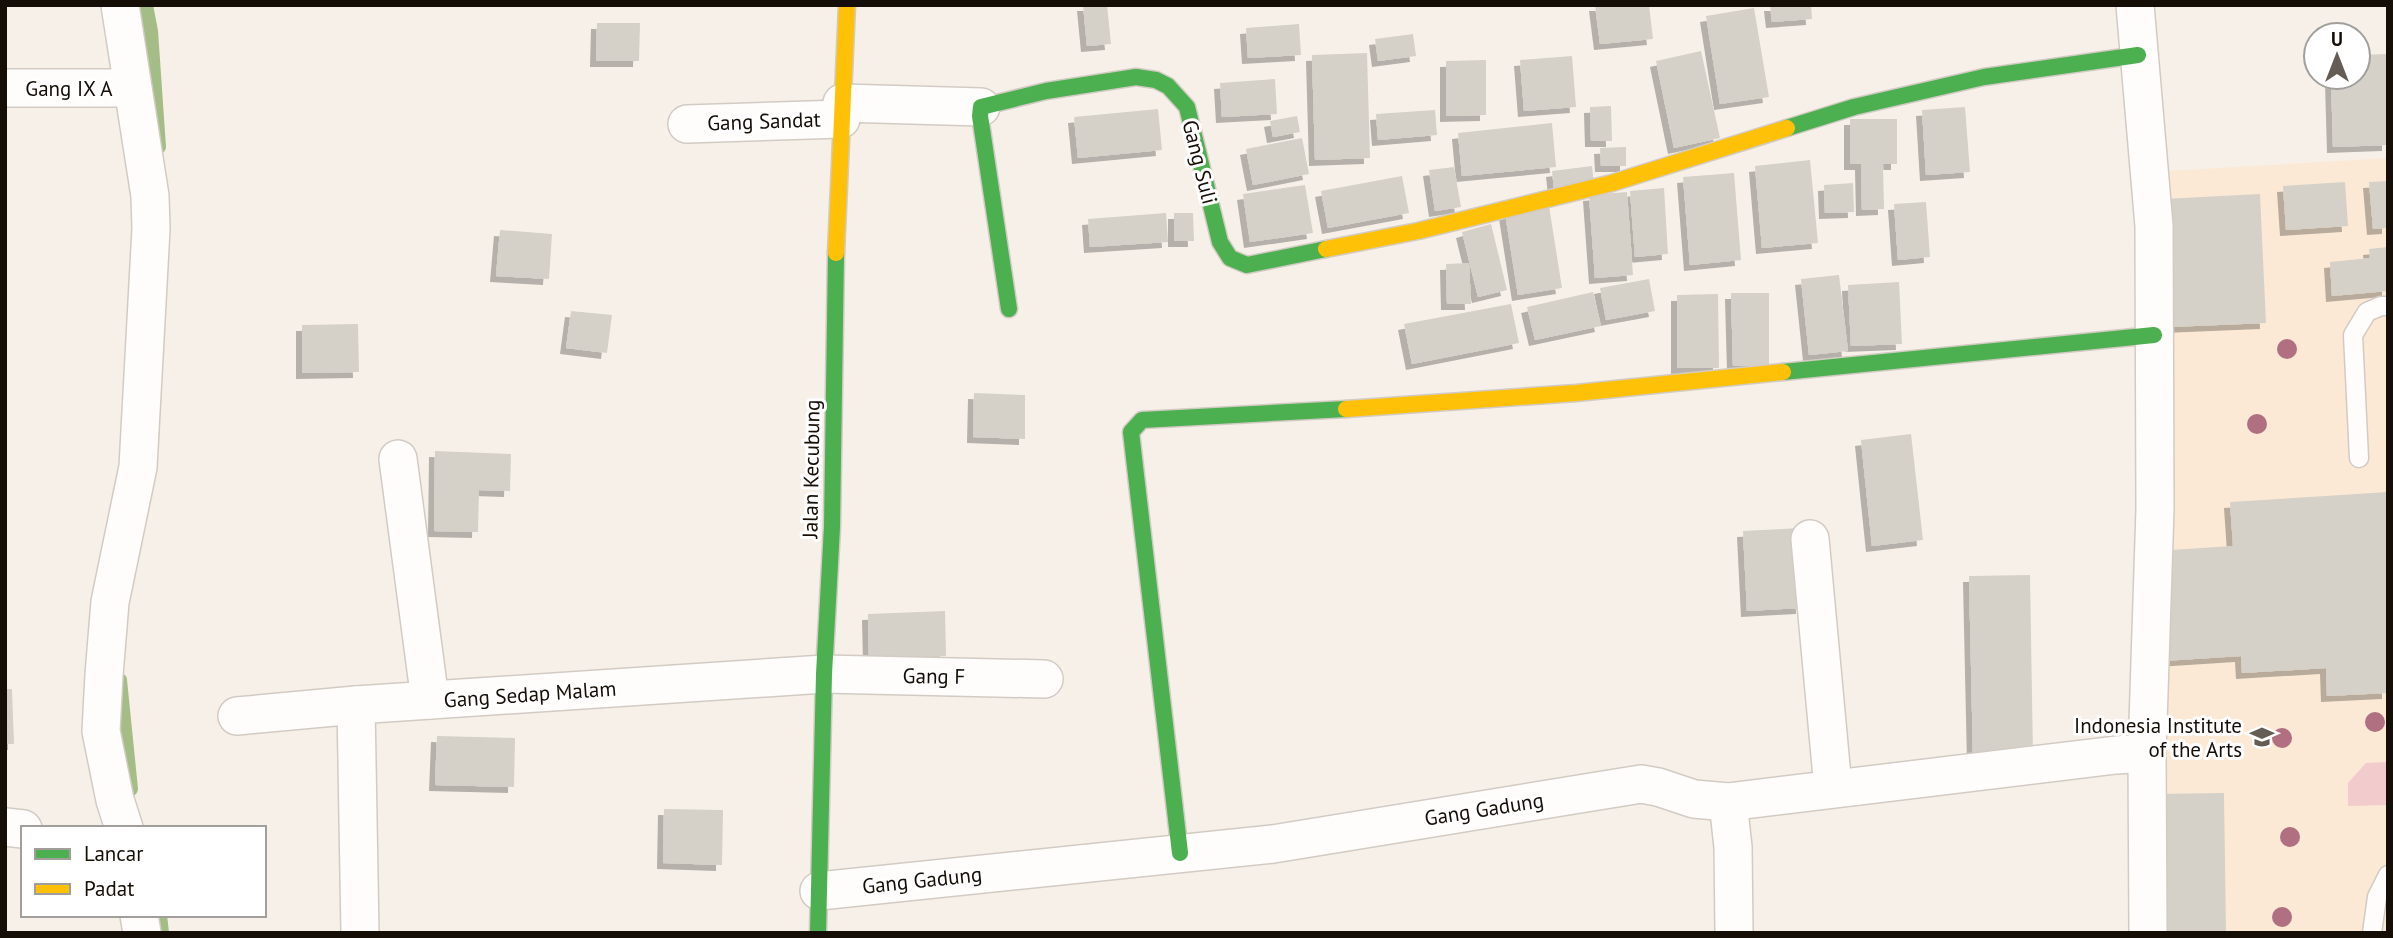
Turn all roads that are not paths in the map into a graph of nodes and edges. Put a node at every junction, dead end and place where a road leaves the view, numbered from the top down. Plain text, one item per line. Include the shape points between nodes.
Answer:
1 (120, 5) edge
2 (847, 5) edge
3 (2135, 5) edge
4 (2138, 55) junction
5 (5, 88) edge
6 (132, 88) junction
7 (981, 107) junction
8 (841, 111) junction
9 (687, 124) dead end
10 (2388, 306) edge
11 (1009, 309) dead end
12 (2154, 335) junction
13 (2359, 458) dead end
14 (398, 459) dead end
15 (1810, 540) dead end
16 (824, 674) junction
17 (1044, 679) dead end
18 (430, 700) junction
19 (356, 705) junction
20 (237, 716) dead end
21 (2147, 753) junction
22 (1833, 788) junction
23 (1728, 802) junction
24 (123, 826) edge
25 (1180, 853) junction
26 (2388, 875) edge
27 (819, 891) junction
28 (360, 933) edge
29 (818, 933) edge
30 (1734, 933) edge
31 (2148, 933) edge
32 (2372, 933) edge

1 - 6 street
2 - 8 street, Jalan Kecubung
3 - 4 street
4 - 7 street, Gang Suli via 1984,78 1867,104 1612,183 1419,231 1247,265 1235,262 1220,242 1187,107 1168,86 1136,78 1046,91
4 - 12 street via 2154,226
5 - 6 street, Gang IX A
6 - 24 street via 151,229 138,467 110,602 101,731
7 - 8 street, Gang Suli
7 - 11 street
8 - 9 street, Gang Sandat
8 - 16 street, Jalan Kecubung via 832,527
10 - 13 lane via 2367,312 2353,335
12 - 21 street via 2155,509
12 - 25 street via 1549,395 1142,420 1130,432
14 - 18 street
15 - 22 street
16 - 17 street, Gang F
16 - 18 street, Gang Sedap Malam
16 - 27 street, Jalan Kecubung
18 - 19 street, Gang Sedap Malam
19 - 20 street, Gang Sedap Malam
19 - 28 street
21 - 22 street, Gang Gadung
21 - 31 street
22 - 23 street, Gang Gadung
23 - 25 street, Gang Gadung via 1694,799 1642,784 1273,844
23 - 30 street
25 - 27 street, Gang Gadung
26 - 32 lane via 2377,897
27 - 29 street, Jalan Kecubung

